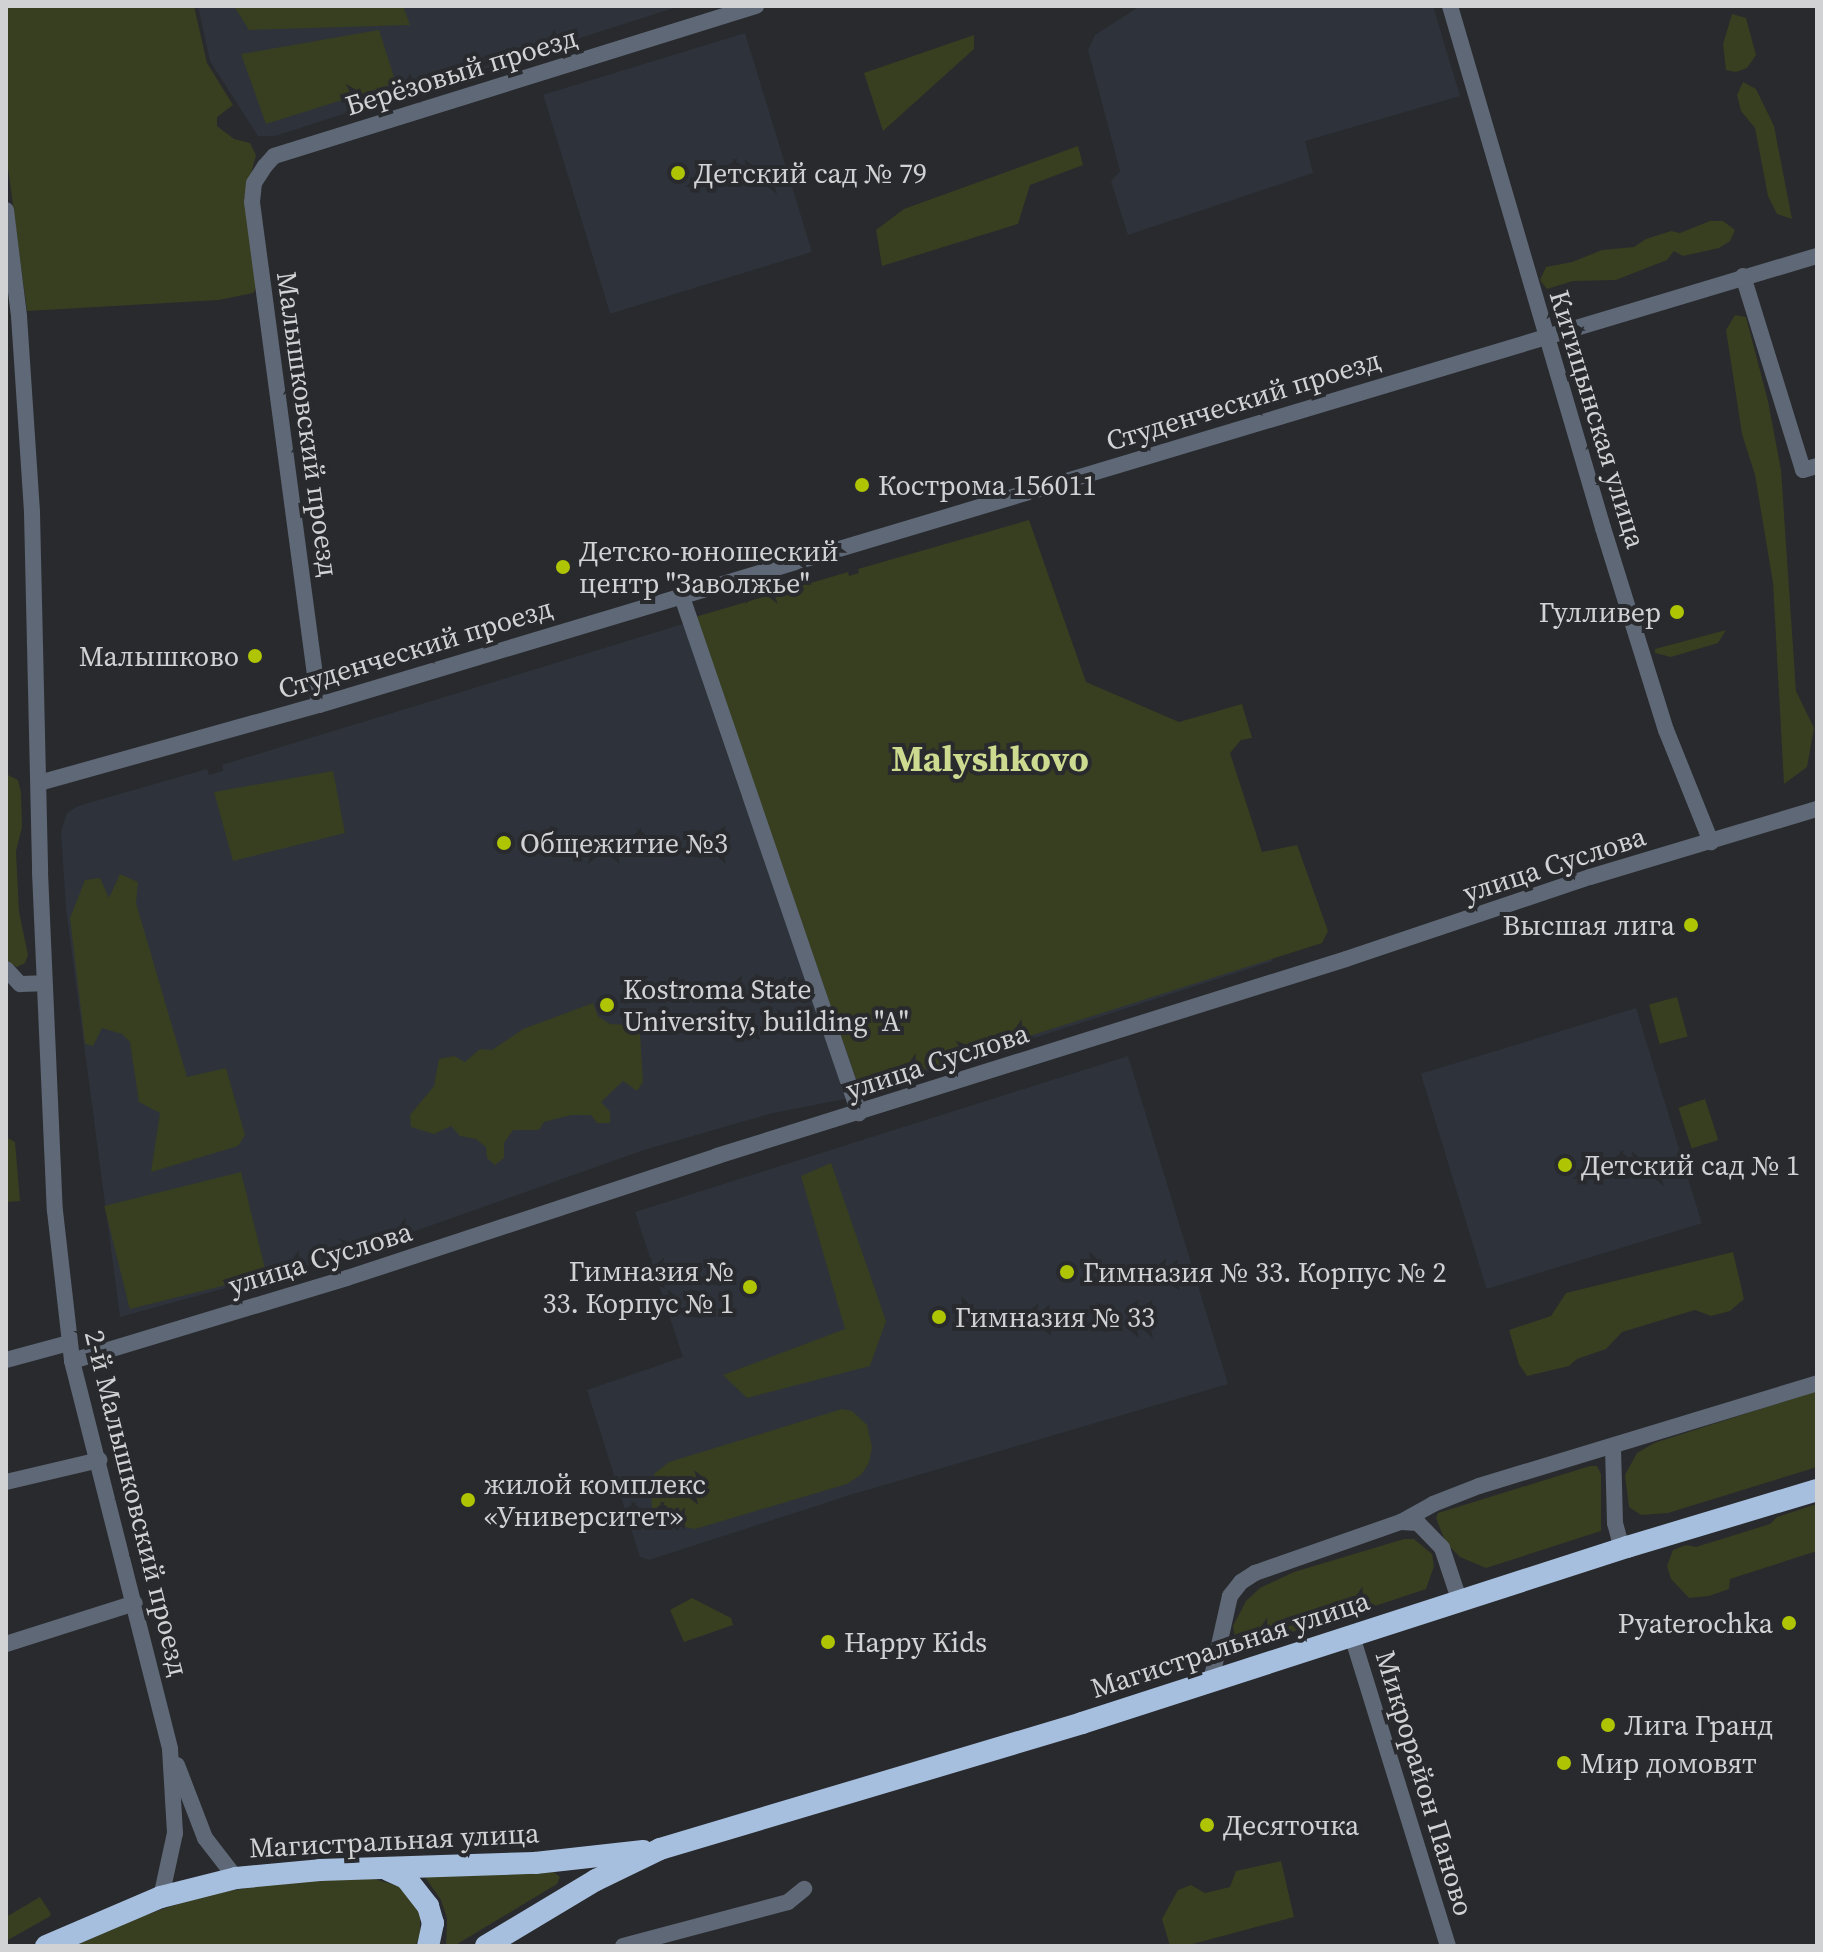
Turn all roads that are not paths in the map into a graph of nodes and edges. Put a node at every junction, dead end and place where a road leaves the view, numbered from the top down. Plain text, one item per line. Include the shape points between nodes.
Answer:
1 (756, 6) edge
2 (1450, 6) edge
3 (274, 156) joint
4 (6, 210) edge
5 (1817, 256) edge
6 (1743, 276) junction
7 (1547, 335) junction
8 (1810, 468) edge
9 (681, 594) junction
10 (319, 705) junction
11 (39, 783) junction
12 (1817, 809) edge
13 (1711, 842) junction
14 (6, 969) edge
15 (44, 983) junction
16 (859, 1113) junction
17 (69, 1343) junction
18 (6, 1360) edge
19 (72, 1361) junction
20 (1817, 1383) edge
21 (1613, 1447) junction
22 (99, 1460) junction
23 (6, 1482) edge
24 (1817, 1490) edge
25 (1401, 1522) junction
26 (1622, 1549) junction
27 (1460, 1602) junction
28 (135, 1603) junction
29 (1352, 1636) junction
30 (6, 1644) edge
31 (1211, 1681) junction
32 (170, 1749) junction
33 (660, 1849) junction
34 (388, 1870) junction
35 (236, 1878) junction
36 (804, 1889) dead end
37 (161, 1897) junction
38 (46, 1946) edge
39 (428, 1946) edge
40 (486, 1946) edge
41 (623, 1946) edge
42 (1448, 1946) edge

1 - 3 street, Берёзовый проезд
2 - 7 street, Китицынская улица
3 - 10 street, Малышковский проезд via 254,183 252,202
4 - 11 street, 2-й Малышковский проезд via 32,513
5 - 6 street, Студенческий проезд
6 - 7 street, Студенческий проезд
6 - 8 street
7 - 9 street, Студенческий проезд
7 - 13 street, Китицынская улица via 1666,730
9 - 10 street, Студенческий проезд
9 - 16 street
10 - 11 street, Студенческий проезд
11 - 15 street, 2-й Малышковский проезд
12 - 13 street, улица Суслова
13 - 16 street, улица Суслова
14 - 15 street via 20,984
15 - 17 street, 2-й Малышковский проезд via 54,1204
16 - 19 street, улица Суслова
17 - 18 street
17 - 19 street, 2-й Малышковский проезд
19 - 22 street, 2-й Малышковский проезд
20 - 21 street
21 - 25 street via 1479,1486
21 - 26 street via 1615,1523
22 - 23 street
22 - 28 street, 2-й Малышковский проезд
24 - 26 highway, Магистральная улица
25 - 27 street via 1418,1523 1442,1548
25 - 31 street via 1241,1582 1230,1596
26 - 27 highway, Магистральная улица
27 - 29 highway, Магистральная улица
28 - 30 street
28 - 32 street, 2-й Малышковский проезд
29 - 31 highway, Магистральная улица
29 - 42 street, Микрорайон Паново
31 - 33 highway, Магистральная улица
32 - 35 street via 205,1838
32 - 37 street, 2-й Малышковский проезд via 175,1833
33 - 34 highway, Магистральная улица via 535,1863
33 - 40 highway, Магистральная улица via 596,1880
34 - 35 highway, Магистральная улица
34 - 39 highway via 406,1878 428,1906 433,1923
35 - 37 highway, Магистральная улица
36 - 41 street via 788,1902
37 - 38 highway, Магистральная улица

